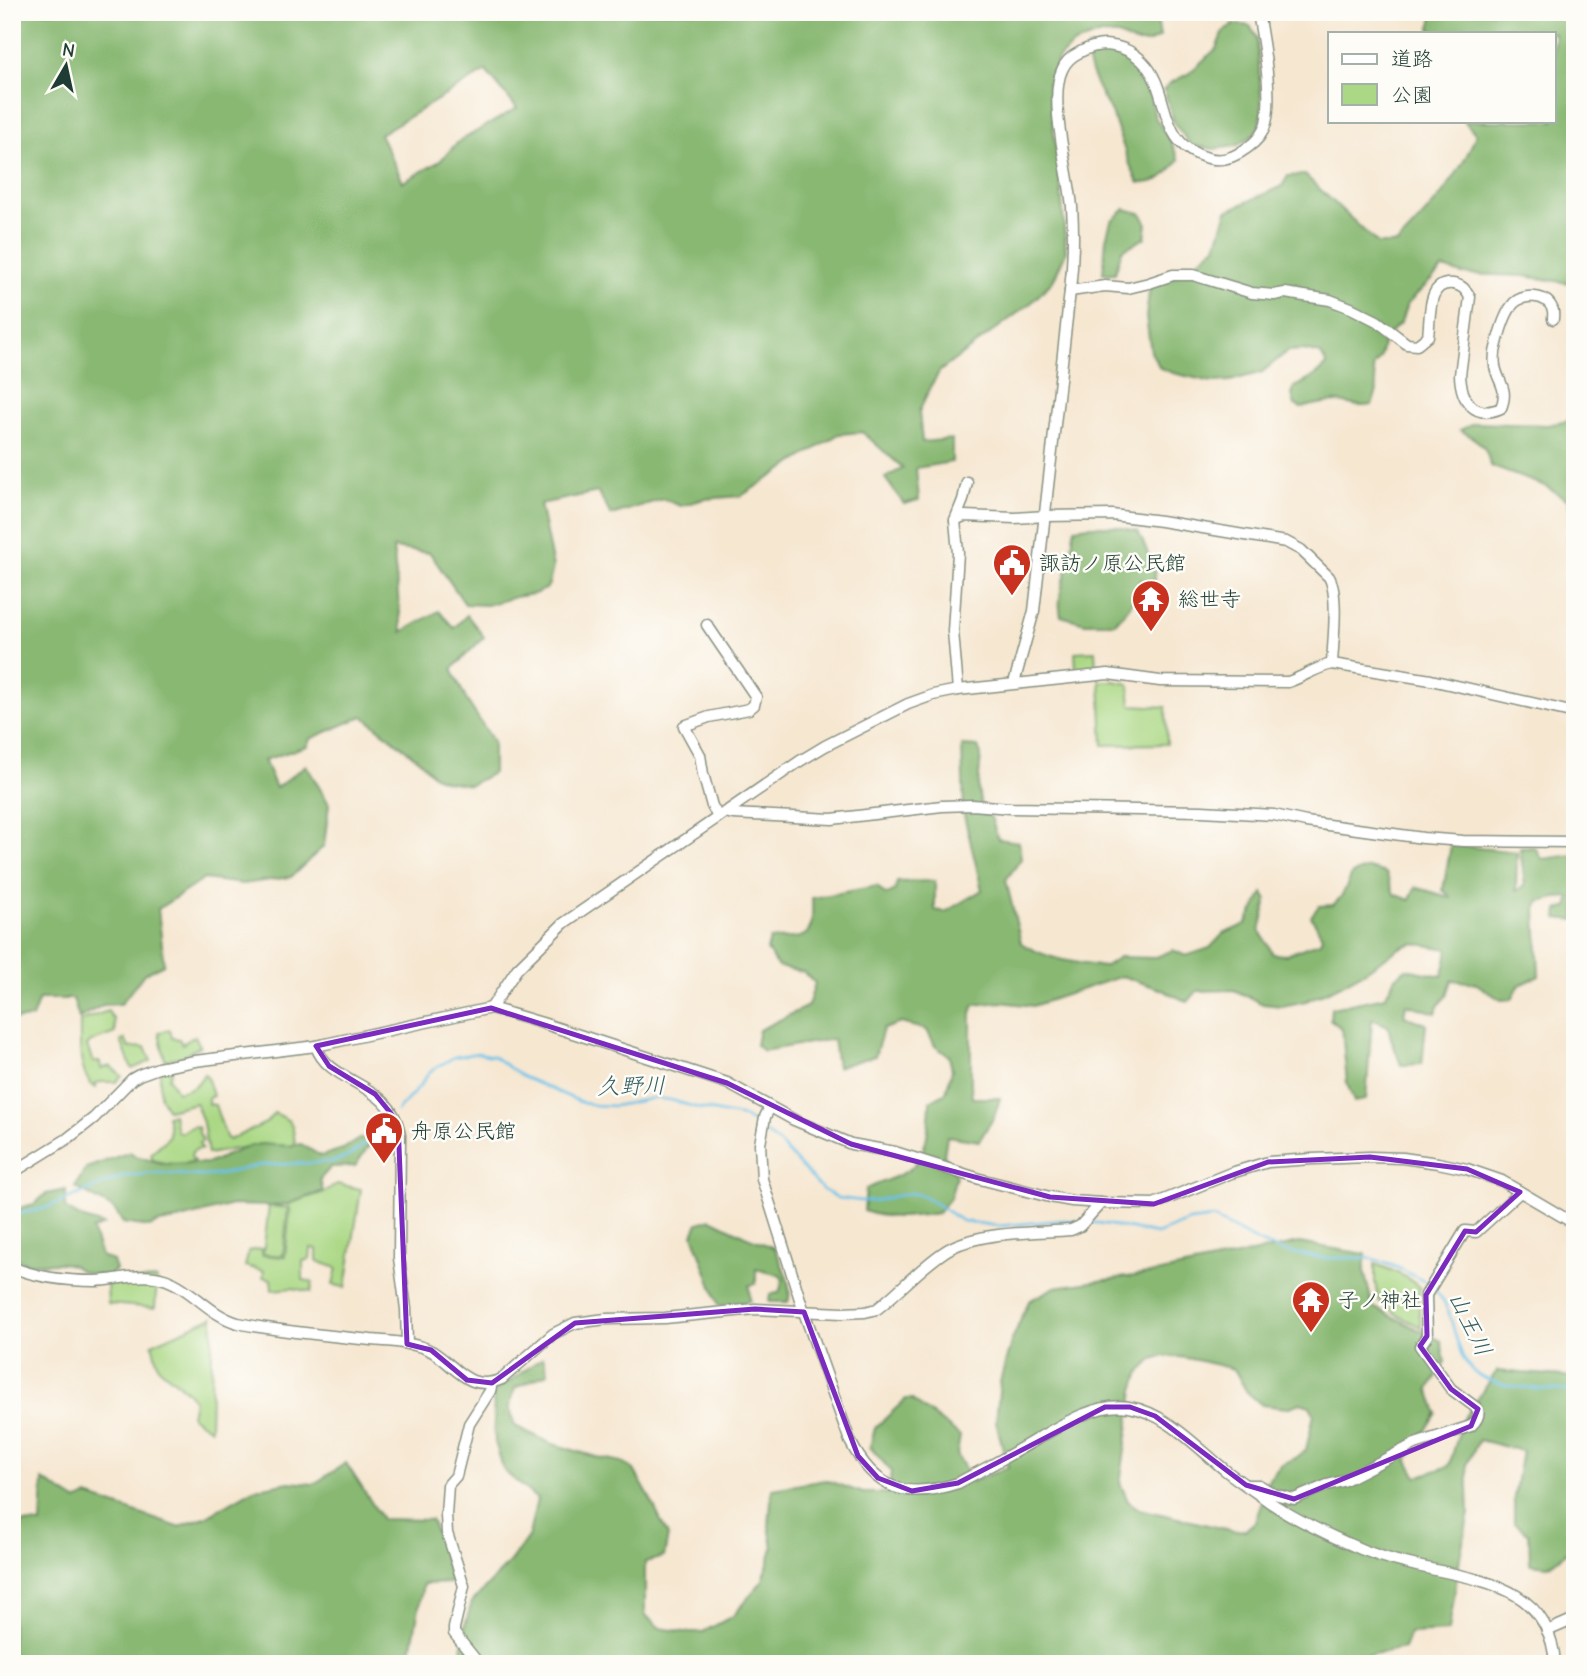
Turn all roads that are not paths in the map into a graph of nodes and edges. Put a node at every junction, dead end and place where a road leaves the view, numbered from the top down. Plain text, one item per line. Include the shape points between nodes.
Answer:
1 (1258, 12) edge
2 (1070, 291) junction
3 (1553, 319) dead end
4 (967, 482) dead end
5 (1046, 516) junction
6 (955, 520) junction
7 (706, 625) dead end
8 (1332, 664) junction
9 (1014, 683) junction
10 (958, 690) junction
11 (1575, 713) edge
12 (722, 814) junction
13 (1575, 842) edge
14 (491, 1008) junction
15 (316, 1046) junction
16 (767, 1112) junction
17 (12, 1172) edge
18 (1520, 1192) junction
19 (1101, 1203) junction
20 (1575, 1224) edge
21 (12, 1267) edge
22 (804, 1312) junction
23 (407, 1344) junction
24 (492, 1383) junction
25 (1246, 1485) junction
26 (1575, 1621) edge
27 (1548, 1631) junction
28 (475, 1664) edge
29 (1555, 1664) edge

1 - 2 street via 1268,100 1265,125 1255,142 1229,159 1192,152 1177,138 1150,71 1131,51 1094,46 1066,63 1058,80 1057,103 1072,205
2 - 3 street via 1128,288 1173,275 1192,275 1252,293 1329,300 1377,321 1407,344 1417,345 1428,336 1434,291 1440,285 1460,285 1470,297 1461,388 1468,404 1482,411 1501,408 1504,400 1495,365 1496,345 1509,310 1525,296 1536,297 1552,308
2 - 5 street
4 - 6 street
5 - 6 street via 964,516
5 - 8 street via 1112,515 1286,542 1301,550 1332,582
5 - 9 street via 1034,611
6 - 10 street via 958,553 953,631
7 - 12 street via 756,696 750,709 684,726 699,755 712,806
8 - 9 street via 1287,682 1160,681 1108,674
8 - 11 street via 1431,680
9 - 10 street
10 - 12 street via 908,704 825,746
12 - 13 street via 832,819 958,805 1202,811 1274,815 1423,838
12 - 14 street via 564,923 517,969
14 - 15 street
14 - 16 street via 727,1083
15 - 17 street via 195,1061 139,1075 76,1132
15 - 23 street via 329,1066 375,1094 398,1121 399,1258
16 - 19 street via 850,1144 895,1152 1050,1197
16 - 22 street via 760,1144 762,1179
18 - 19 street via 1468,1168 1438,1163 1312,1158 1268,1162 1231,1172 1154,1204
18 - 20 street
18 - 25 street via 1476,1232 1465,1231 1426,1294 1427,1336 1420,1346 1451,1389 1478,1409 1476,1421 1294,1499 1259,1485
19 - 22 street via 1071,1230 967,1240 945,1251 877,1309
21 - 23 street via 60,1279 161,1278 235,1322
22 - 24 street via 755,1309 575,1323 553,1334
22 - 25 street via 850,1441 867,1468 891,1485 926,1492 957,1483 1079,1417 1118,1406 1144,1410 1178,1430
23 - 24 street via 431,1350 467,1380
24 - 28 street via 469,1424 456,1476 448,1485 446,1515 464,1586 454,1633
25 - 27 street via 1287,1513 1351,1545 1496,1584 1524,1600
26 - 27 street
27 - 29 street

